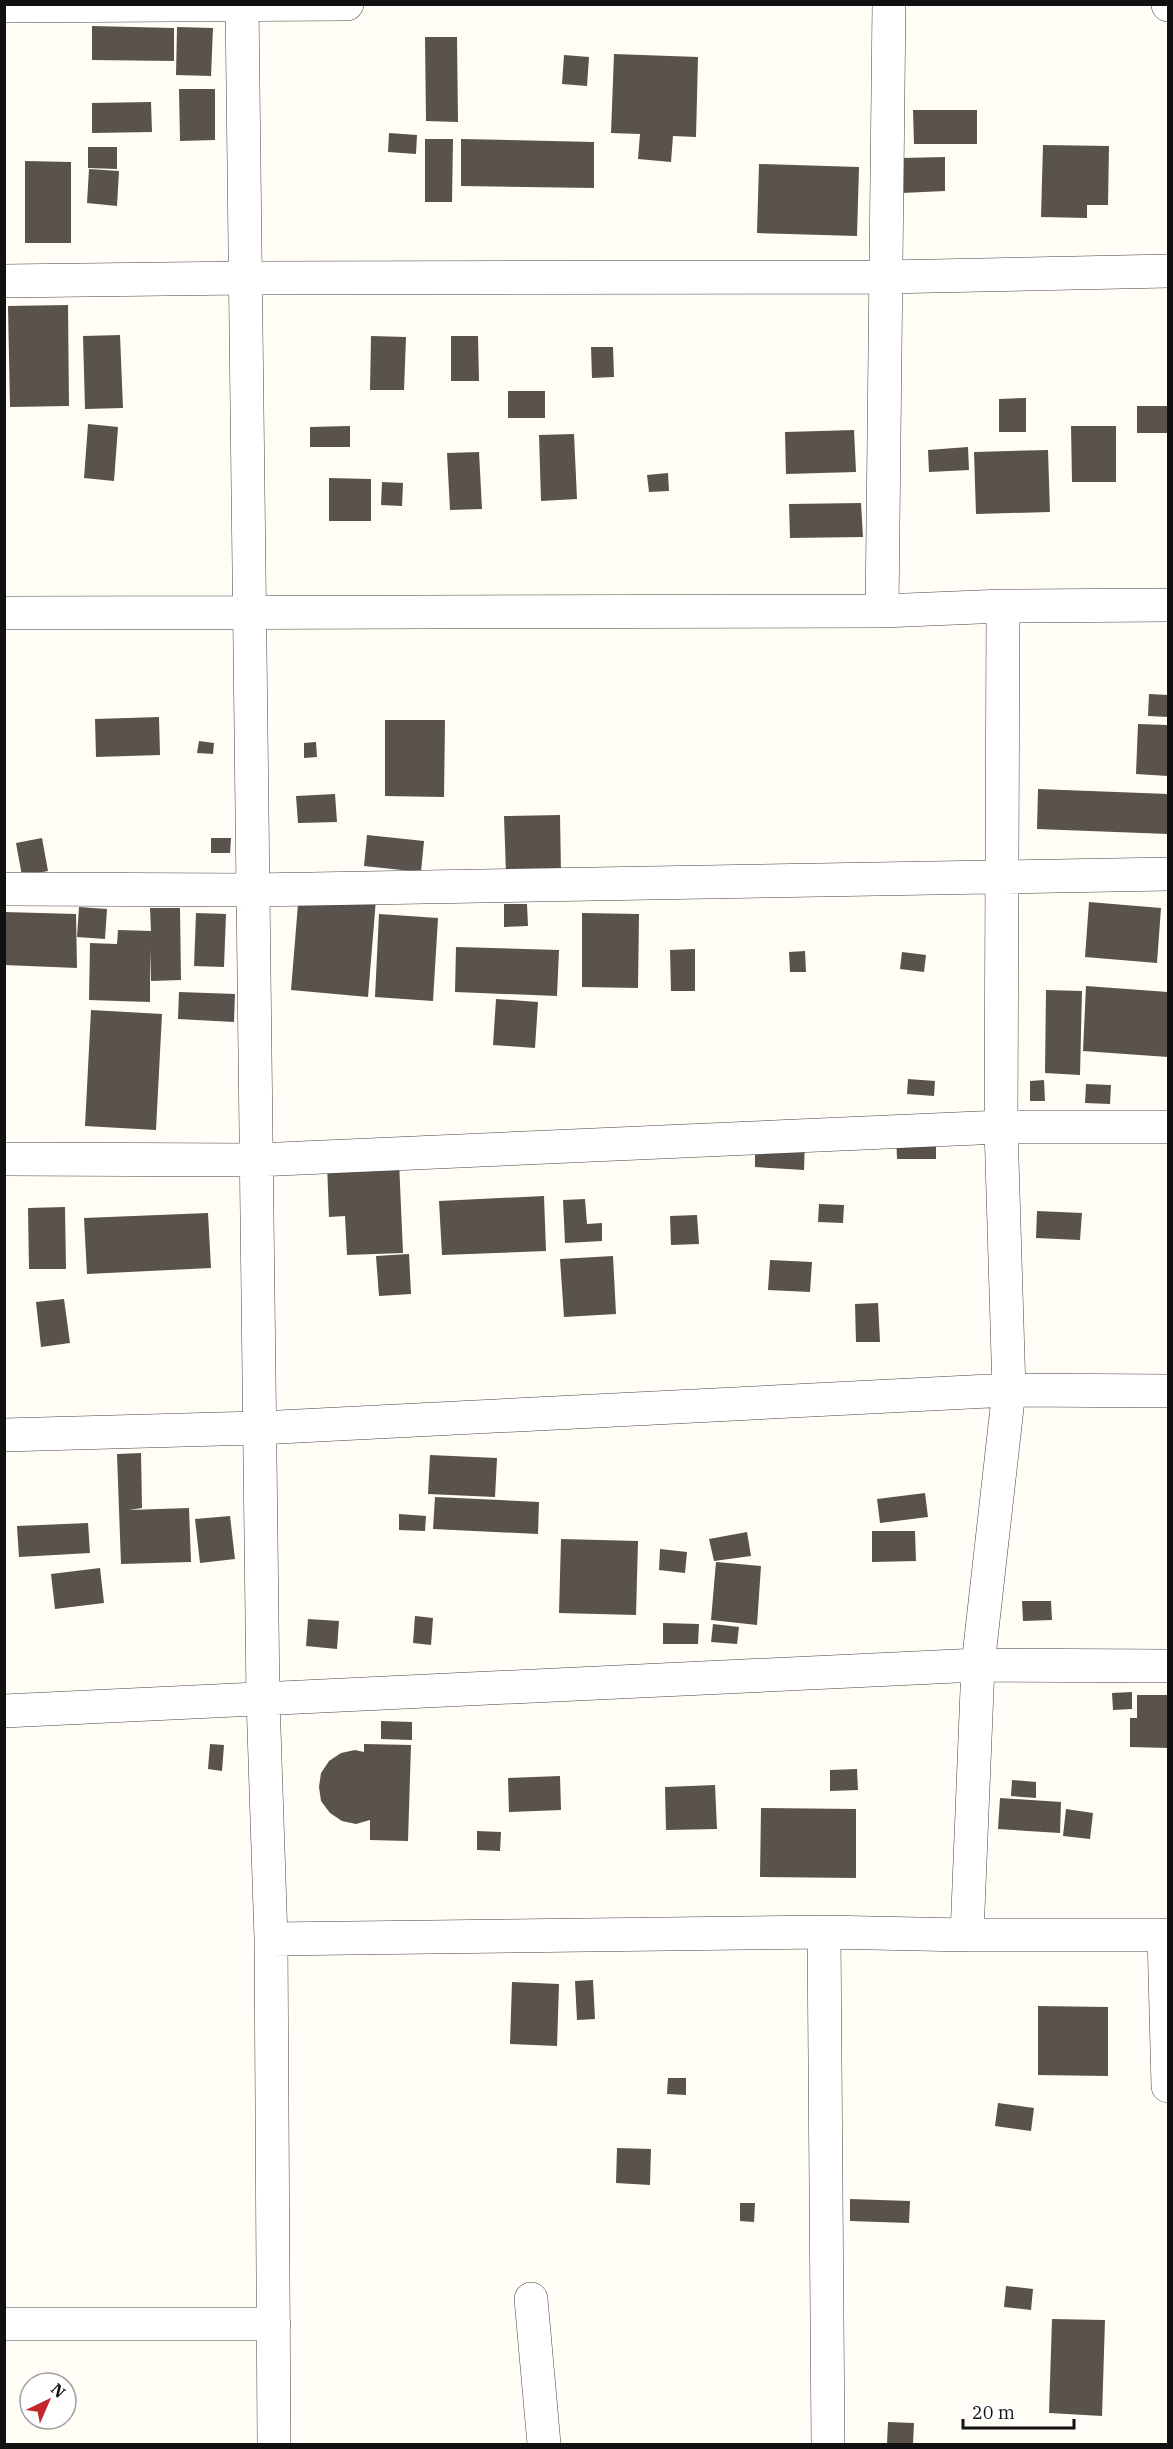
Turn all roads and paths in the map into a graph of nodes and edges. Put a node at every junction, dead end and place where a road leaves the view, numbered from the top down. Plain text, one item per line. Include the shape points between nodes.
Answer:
1 (347, 4) edge
2 (889, 4) edge
3 (242, 5) edge
4 (4, 6) edge
5 (1168, 271) edge
6 (885, 277) junction
7 (245, 278) junction
8 (4, 281) edge
9 (1168, 605) edge
10 (1003, 606) junction
11 (882, 611) junction
12 (249, 612) junction
13 (4, 613) edge
14 (1168, 873) edge
15 (1001, 877) junction
16 (4, 889) edge
17 (252, 890) junction
18 (1000, 1127) junction
19 (1168, 1127) edge
20 (4, 1159) edge
21 (256, 1160) junction
22 (1010, 1389) junction
23 (1168, 1391) edge
24 (259, 1428) junction
25 (4, 1435) edge
26 (978, 1665) junction
27 (1168, 1666) edge
28 (263, 1699) junction
29 (4, 1711) edge
30 (824, 1932) junction
31 (967, 1935) junction
32 (1166, 1935) edge
33 (271, 1939) junction
34 (1168, 2086) edge
35 (531, 2299) dead end
36 (4, 2324) edge
37 (274, 2324) junction
38 (274, 2445) edge
39 (544, 2445) edge
40 (828, 2445) edge

1 - 3 street
2 - 6 street
3 - 4 street
3 - 7 street
5 - 6 street
6 - 7 street
6 - 11 street
7 - 8 street
7 - 12 street
9 - 10 street
10 - 11 street
10 - 15 street
11 - 12 street
12 - 13 street
12 - 17 street
14 - 15 street
15 - 17 street
15 - 18 street
16 - 17 street
17 - 21 street
18 - 19 street
18 - 21 street
18 - 22 street
20 - 21 street
21 - 24 street
22 - 23 street
22 - 24 street
22 - 26 street
24 - 25 street
24 - 28 street
26 - 27 street
26 - 28 street
26 - 31 street
28 - 29 street
28 - 33 street
30 - 31 street
30 - 33 street
30 - 40 street
31 - 32 street
32 - 34 street
33 - 37 street
35 - 39 street
36 - 37 street
37 - 38 street

